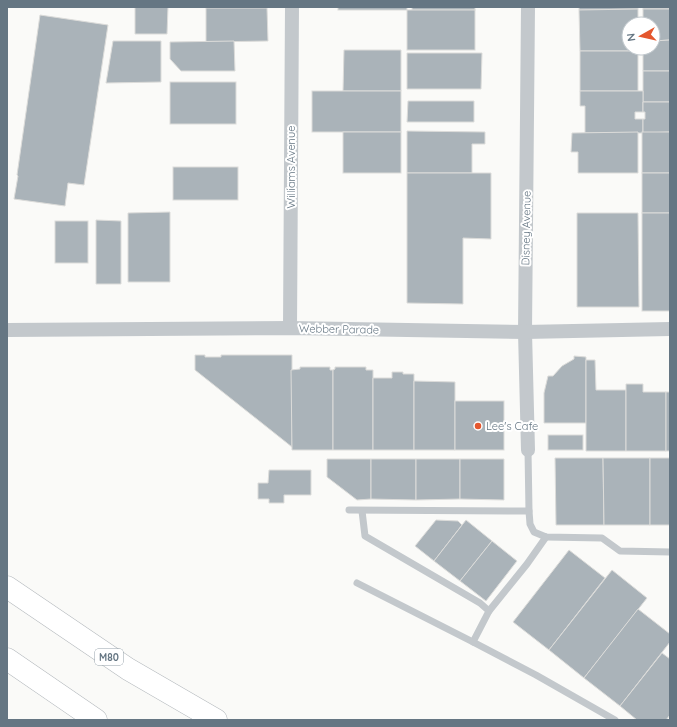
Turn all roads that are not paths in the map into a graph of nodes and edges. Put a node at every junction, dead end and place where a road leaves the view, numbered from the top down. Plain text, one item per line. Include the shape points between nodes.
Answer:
1 (292, 7) edge
2 (528, 7) edge
3 (290, 328) junction
4 (670, 328) edge
5 (7, 330) edge
6 (525, 332) junction
7 (528, 450) joint
8 (349, 510) dead end
9 (362, 511) junction
10 (529, 511) junction
11 (546, 537) junction
12 (670, 552) edge
13 (7, 570) edge
14 (356, 583) dead end
15 (7, 587) edge
16 (489, 611) junction
17 (472, 642) junction
18 (7, 659) edge
19 (128, 669) junction
20 (96, 720) edge
21 (216, 720) edge
22 (615, 720) edge

1 - 3 street, Williams Avenue
2 - 6 street, Disney Avenue
3 - 5 street, Webber Parade
3 - 6 street, Webber Parade
4 - 6 street, Webber Parade
6 - 7 street, Disney Avenue
7 - 10 lane
8 - 9 lane
9 - 10 lane
9 - 16 lane via 365,536
10 - 11 lane via 530,524 534,532
11 - 12 lane via 602,538 620,551
11 - 16 lane
13 - 19 highway
14 - 17 lane
15 - 19 highway, M80
16 - 17 lane
17 - 22 lane
18 - 20 highway
19 - 21 highway, M80

